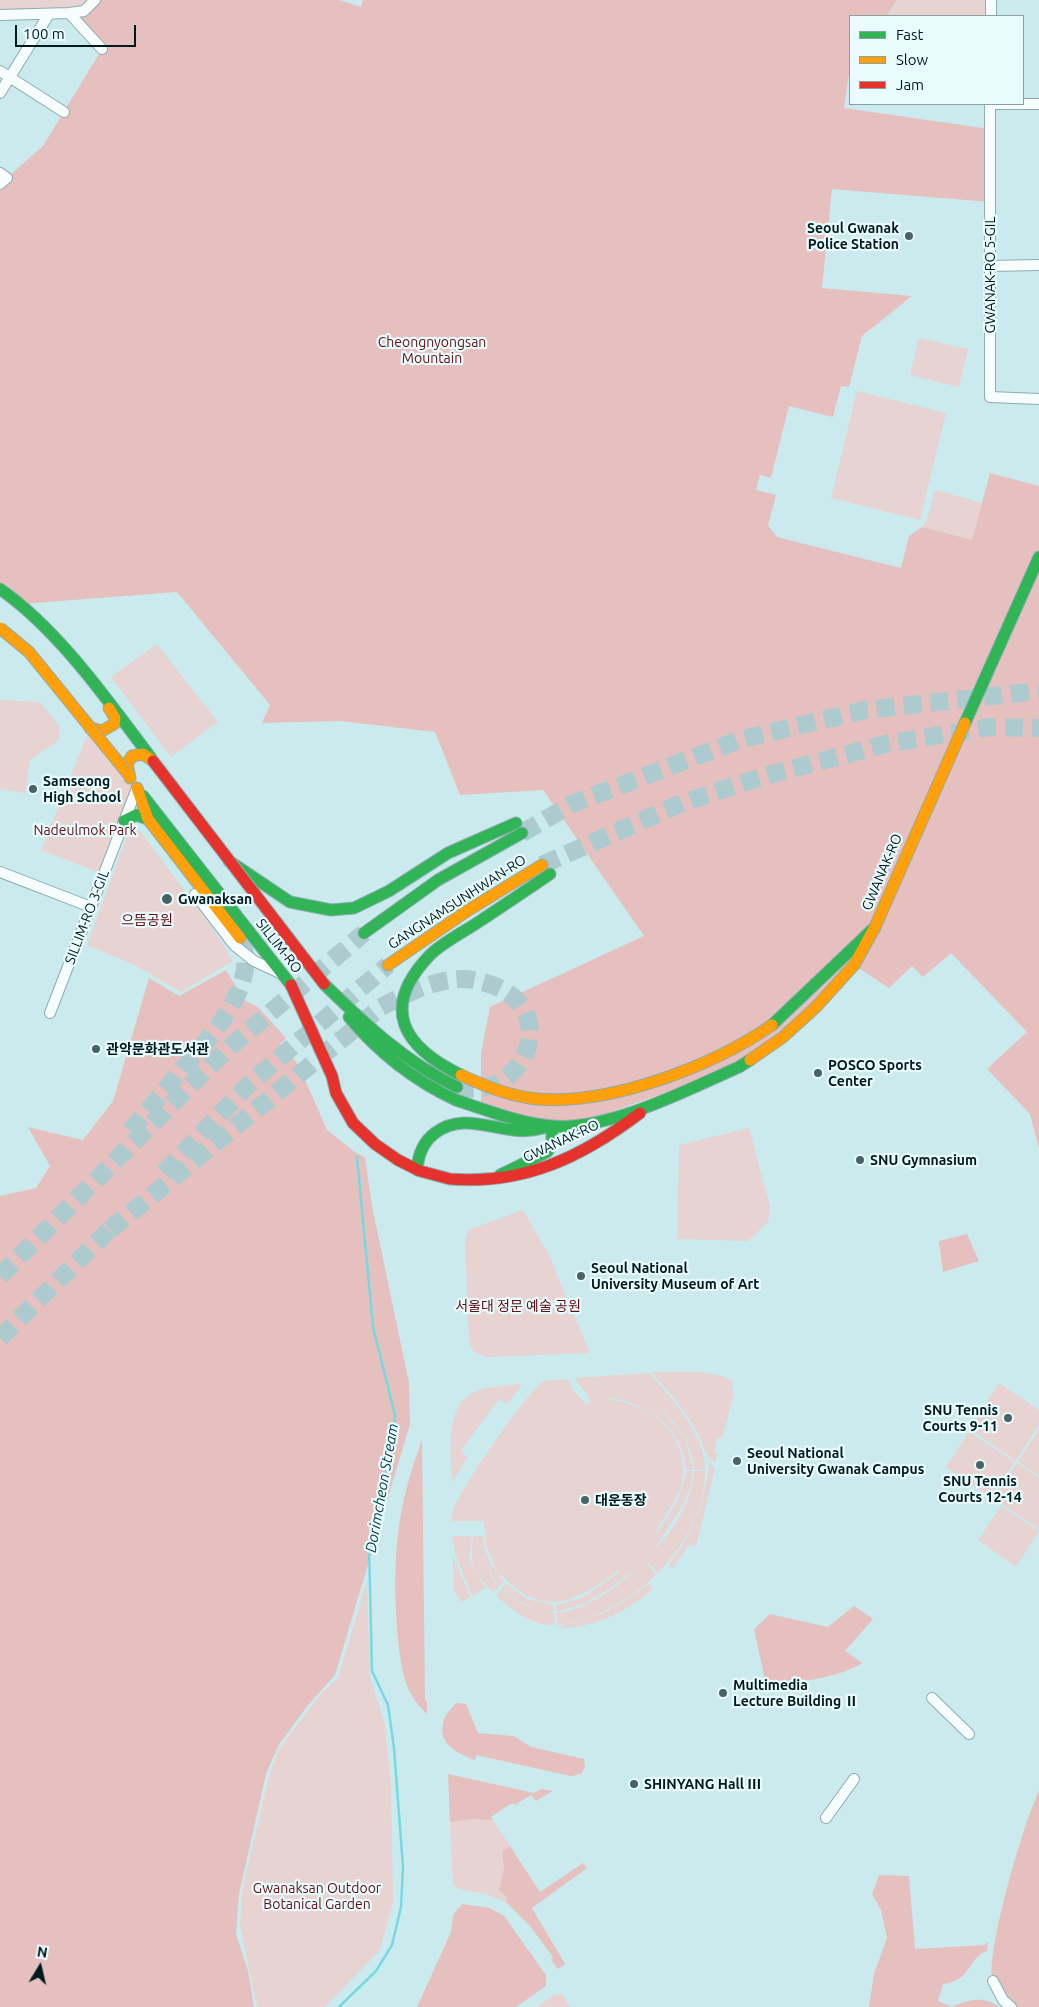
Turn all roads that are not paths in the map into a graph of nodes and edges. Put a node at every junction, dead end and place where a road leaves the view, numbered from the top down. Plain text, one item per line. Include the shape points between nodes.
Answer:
1 (95, 0) edge
2 (991, 0) edge
3 (69, 13) junction
4 (49, 14) junction
5 (0, 15) edge
6 (990, 15) edge
7 (102, 49) dead end
8 (0, 70) edge
9 (10, 77) junction
10 (0, 93) edge
11 (1024, 104) edge
12 (1039, 104) edge
13 (990, 105) edge
14 (64, 112) dead end
15 (1039, 265) edge
16 (990, 266) junction
17 (1039, 399) edge
18 (1039, 557) edge
19 (0, 589) edge
20 (0, 628) edge
21 (104, 695) junction
22 (90, 728) junction
23 (153, 761) junction
24 (128, 774) junction
25 (136, 788) junction
26 (148, 819) junction
27 (124, 820) junction
28 (229, 860) junction
29 (0, 872) edge
30 (91, 907) junction
31 (875, 927) junction
32 (364, 932) tunnel mouth
33 (240, 938) tunnel mouth
34 (388, 965) tunnel mouth
35 (281, 973) junction
36 (324, 984) junction
37 (50, 1013) dead end
38 (456, 1087) tunnel mouth
39 (456, 1100) joint
40 (646, 1107) junction
41 (552, 1126) junction
42 (417, 1170) junction
43 (450, 1179) joint
44 (486, 1182) junction
45 (932, 1698) dead end
46 (969, 1734) dead end
47 (854, 1779) dead end
48 (826, 1818) dead end
49 (993, 1981) dead end
50 (1011, 2007) edge

1 - 3 street via 84,11
2 - 6 street
3 - 4 street
3 - 7 street
4 - 5 street
4 - 9 street
8 - 9 street
9 - 10 street
9 - 14 street
11 - 12 street
13 - 16 street, GWANAK-RO 5-GIL
15 - 16 street
16 - 17 street, GWANAK-RO 5-GIL via 990,397
18 - 31 main road, GWANAK-RO
19 - 21 main road, SILLIM-RO via 22,604
20 - 22 main road, SILLIM-RO, bridge via 30,652
21 - 22 main road via 115,718 114,724 102,731
21 - 23 main road, SILLIM-RO
22 - 24 main road, SILLIM-RO, bridge
23 - 24 main road via 143,754 132,756 127,764
23 - 28 main road, SILLIM-RO, bridge
24 - 25 main road, SILLIM-RO
25 - 26 main road
25 - 27 street, SILLIM-RO 3-GIL
25 - 35 main road, SILLIM-RO
26 - 27 main road via 136,815
26 - 33 main road
27 - 30 street, SILLIM-RO 3-GIL
27 - 35 street via 142,823 234,945 254,961
28 - 32 main road, GANGNAMSUNHWAN-RO via 290,902 331,910 354,908 389,891 448,854 519,828
28 - 36 main road, SILLIM-RO, bridge
29 - 30 street
30 - 37 street, SILLIM-RO 3-GIL
31 - 34 main road, GANGNAMSUNHWAN-RO via 782,1018 753,1037 690,1067 651,1081 598,1094 542,1099 512,1093 442,1067 414,1044 404,1026 402,1010 406,988 418,967 431,954 546,869 460,915
31 - 40 main road, GWANAK-RO via 854,965 783,1037 739,1067
35 - 42 main road, SILLIM-RO via 292,986 346,1113 376,1144
36 - 38 main road via 391,1048 436,1078
36 - 39 main road, SILLIM-RO via 362,1033 395,1064 413,1078
39 - 41 main road, GWANAK-RO
40 - 41 main road, GWANAK-RO via 597,1122
40 - 44 main road, GWANAK-RO via 621,1128 568,1157 533,1172
41 - 42 main road via 525,1131 470,1122 450,1124 427,1140 418,1155
41 - 44 main road via 552,1145 547,1152
42 - 43 main road, SILLIM-RO
43 - 44 main road, GWANAK-RO
45 - 46 street
47 - 48 street
49 - 50 street via 1002,2000

